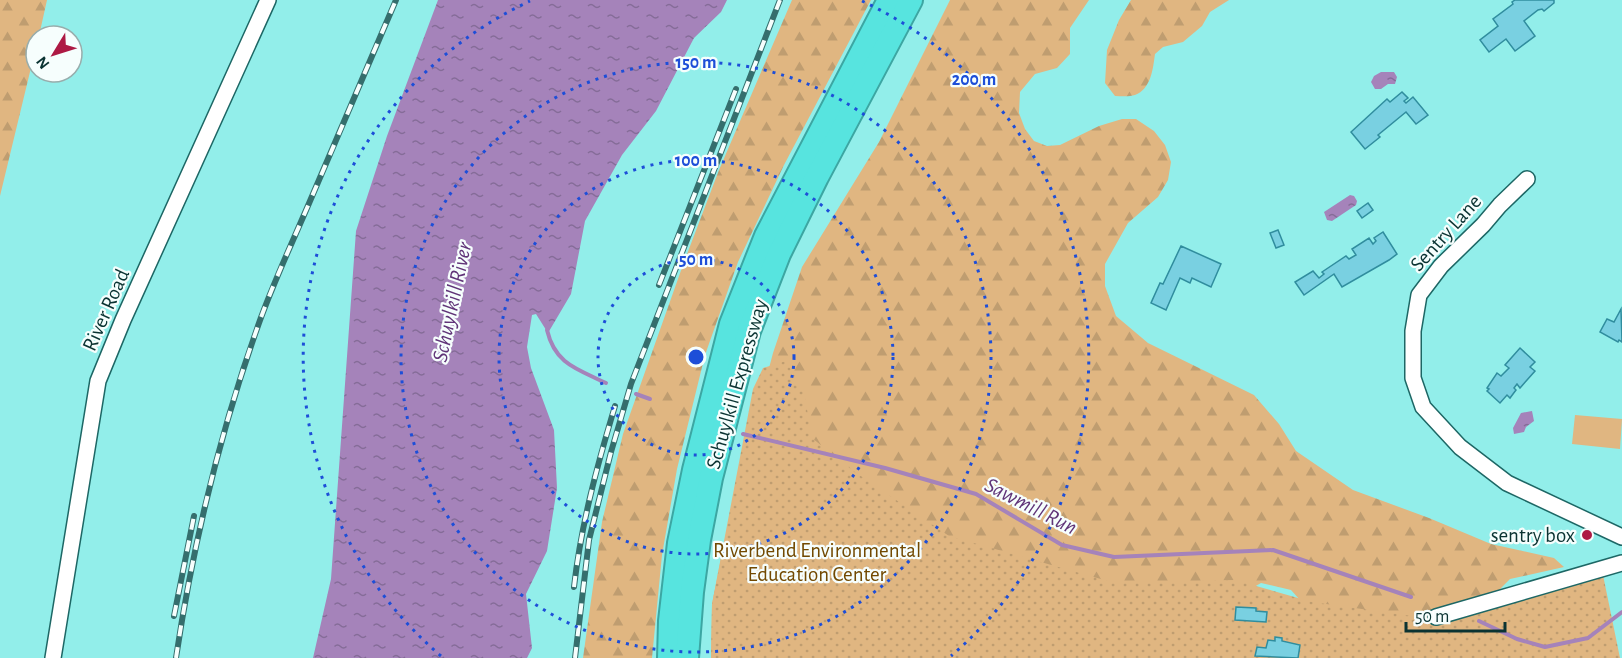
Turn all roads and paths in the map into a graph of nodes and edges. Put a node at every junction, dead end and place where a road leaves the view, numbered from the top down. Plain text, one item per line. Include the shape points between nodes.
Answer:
1 (268, 0) edge
2 (889, 0) edge
3 (911, 0) edge
4 (1527, 179) dead end
5 (1622, 537) edge
6 (1622, 563) edge
7 (1436, 617) dead end
8 (52, 658) edge
9 (669, 658) edge
10 (687, 658) edge

1 - 8 street, River Road via 98,381
2 - 9 highway, Schuylkill Expressway via 766,236 731,324 679,543
3 - 10 highway, Schuylkill Expressway via 779,254 749,331 699,540
4 - 5 street, Sentry Lane via 1441,266 1419,295 1413,331 1413,378 1423,407 1460,447 1507,483
6 - 7 street

